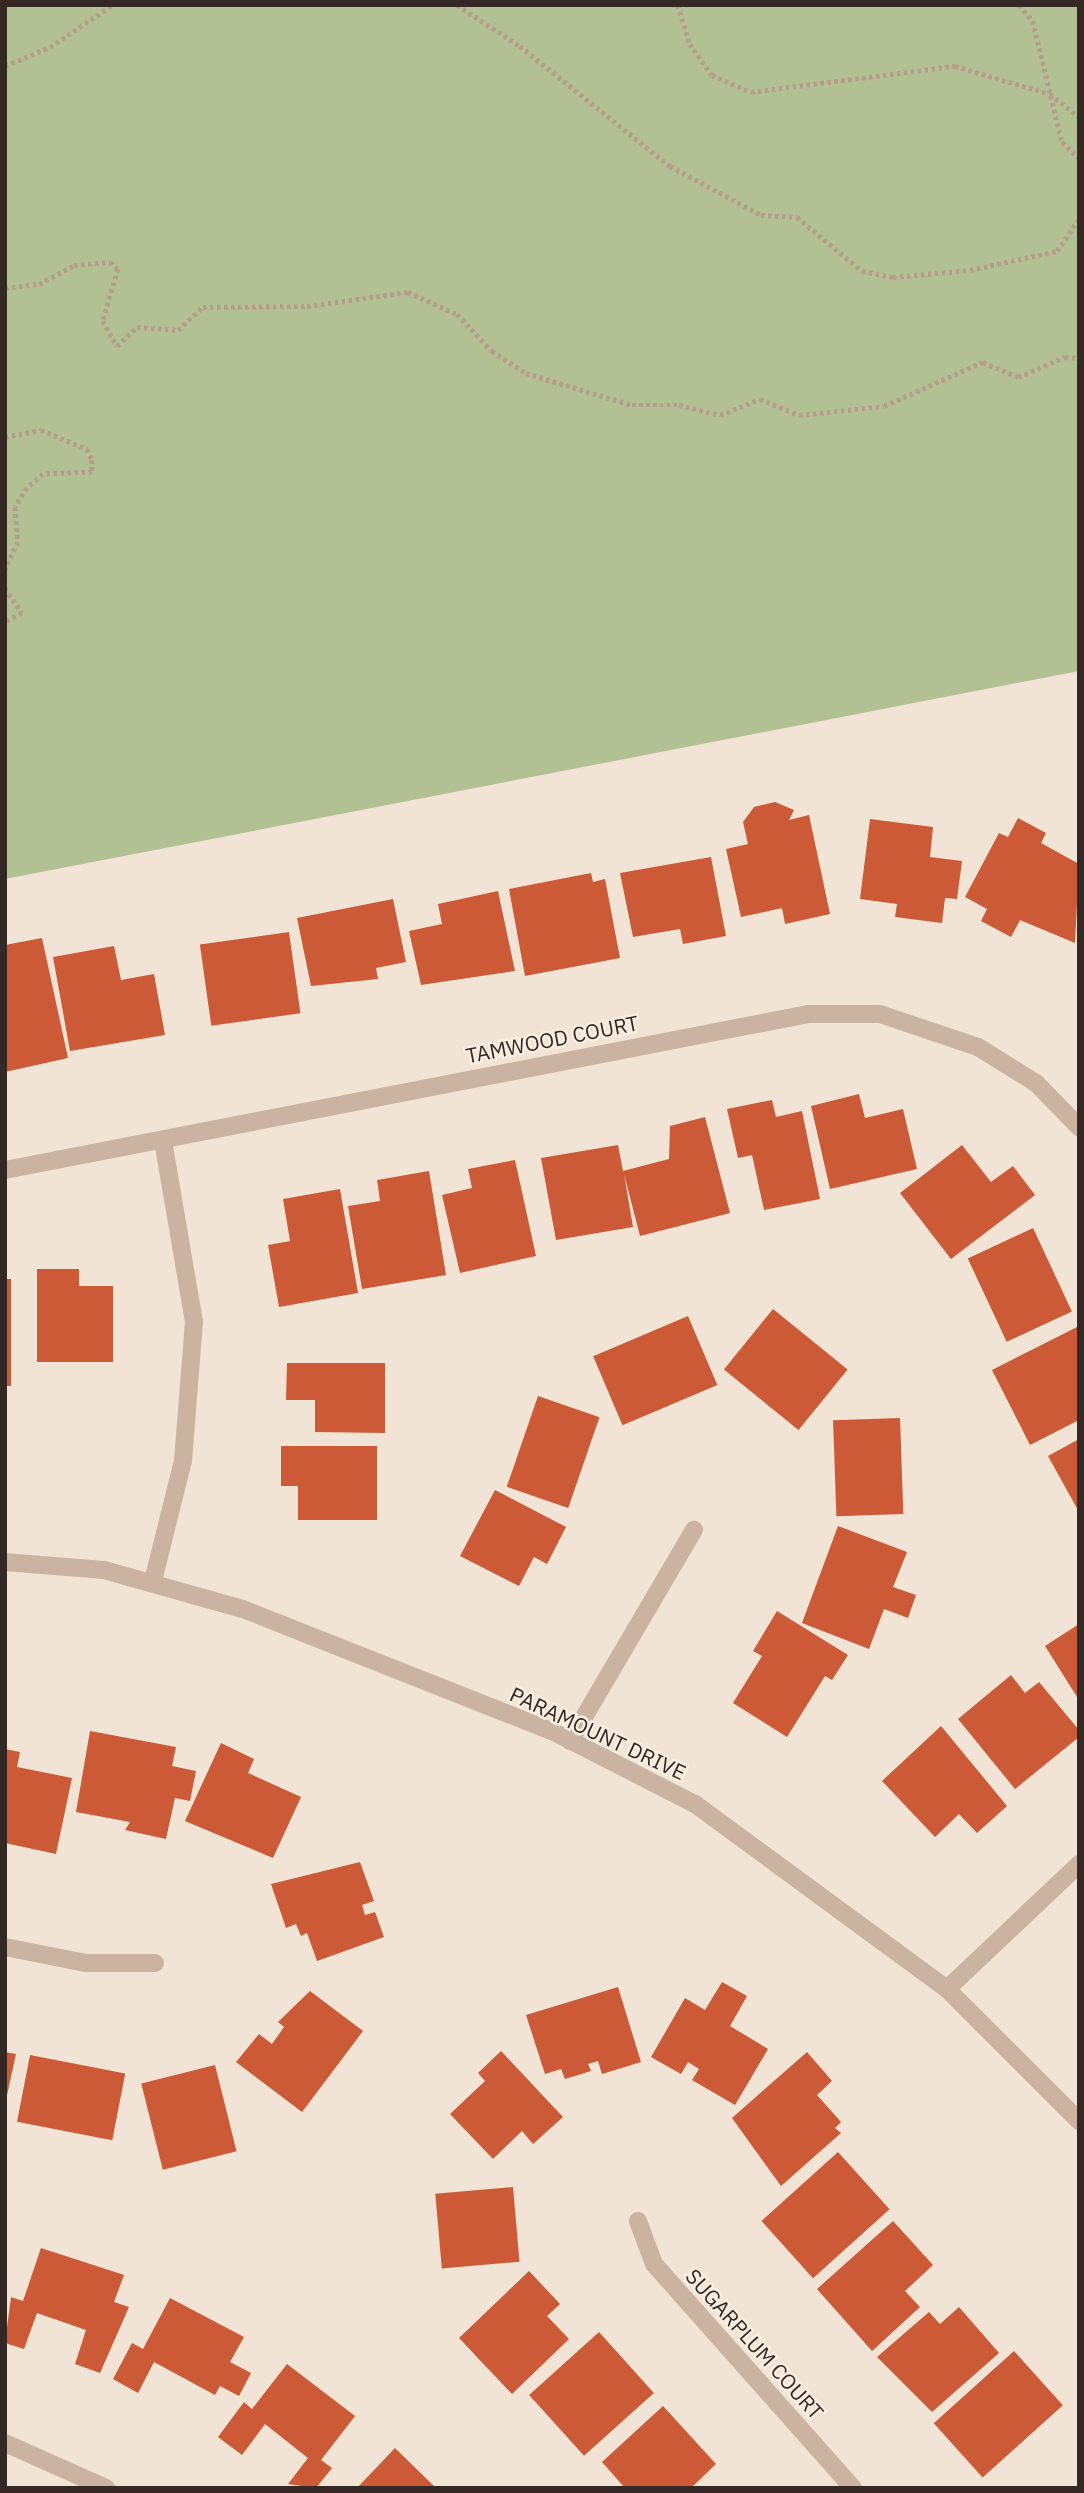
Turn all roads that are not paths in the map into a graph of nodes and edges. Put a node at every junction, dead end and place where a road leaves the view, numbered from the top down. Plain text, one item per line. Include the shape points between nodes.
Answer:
1 (1079, 1127) edge
2 (163, 1141) junction
3 (5, 1170) edge
4 (694, 1530) dead end
5 (5, 1562) edge
6 (153, 1581) junction
7 (570, 1741) junction
8 (1079, 1864) edge
9 (5, 1947) edge
10 (155, 1963) dead end
11 (947, 1989) junction
12 (1079, 2120) edge
13 (638, 2221) dead end
14 (5, 2443) edge
15 (106, 2488) edge
16 (853, 2488) edge

1 - 2 street, TAMWOOD COURT via 1036,1083 978,1048 880,1014 847,1013 776,1017
2 - 3 street, TAMWOOD COURT
2 - 6 street via 194,1322 183,1461
4 - 7 street
5 - 6 street, PARAMOUNT DRIVE
6 - 7 street, PARAMOUNT DRIVE via 243,1609
7 - 11 street, PARAMOUNT DRIVE via 695,1804
8 - 11 street
9 - 10 street via 86,1963
11 - 12 street, PARAMOUNT DRIVE
13 - 16 street, SUGARPLUM COURT via 654,2264
14 - 15 street

